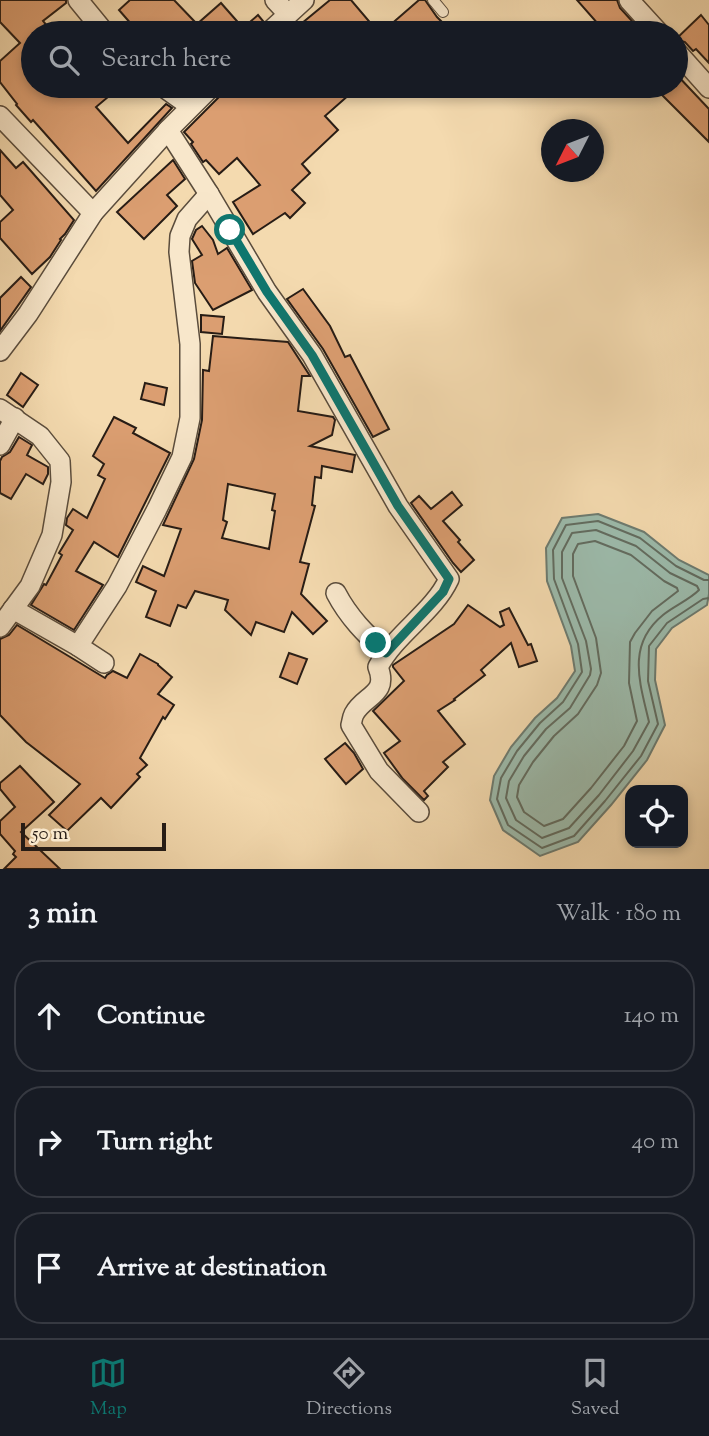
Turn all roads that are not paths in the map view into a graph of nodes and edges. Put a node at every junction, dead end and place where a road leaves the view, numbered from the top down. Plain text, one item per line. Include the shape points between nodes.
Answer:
1 (78, 0) edge
2 (304, 0) edge
3 (433, 0) edge
4 (629, 0) edge
5 (282, 7) edge
6 (443, 12) dead end
7 (95, 21) edge
8 (648, 21) edge
9 (688, 64) edge
10 (709, 88) edge
11 (179, 98) edge
12 (199, 98) edge
13 (190, 106) junction
14 (0, 116) edge
15 (168, 130) junction
16 (209, 194) junction
17 (93, 213) junction
18 (0, 351) edge
19 (8, 414) edge
20 (0, 445) edge
21 (336, 593) dead end
22 (13, 609) junction
23 (0, 627) edge
24 (78, 646) junction
25 (386, 653) junction
26 (104, 663) dead end
27 (419, 811) dead end

1 - 7 street
2 - 5 street
3 - 6 lane
4 - 8 street
9 - 10 street
11 - 13 street
12 - 13 street
13 - 15 street
14 - 17 street
15 - 16 street
15 - 17 street
16 - 24 street via 187,219 180,236 190,344 190,418 182,457 117,586
16 - 25 street via 267,292 312,355 398,506 449,579 443,592
17 - 18 street
19 - 20 street
19 - 22 street via 40,436 60,461 61,482 52,535 30,586
21 - 25 street via 345,611
22 - 23 street
22 - 24 street
24 - 26 street
25 - 27 street via 378,667 381,686 354,713 351,725 379,771

